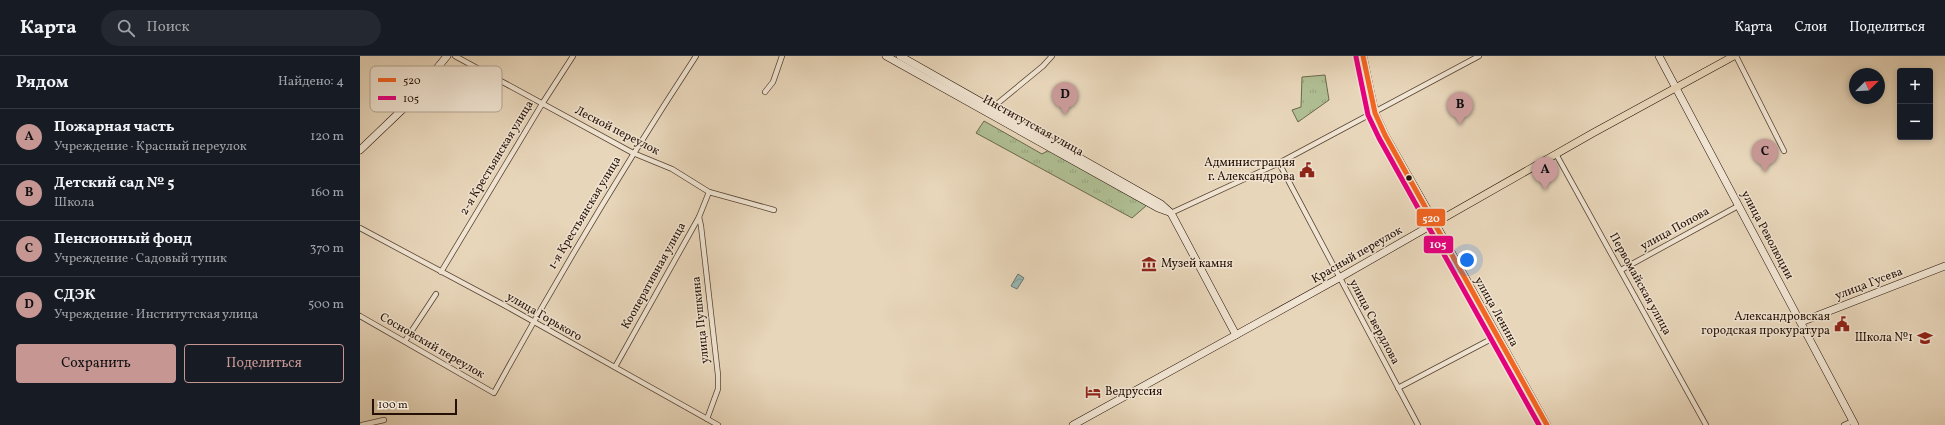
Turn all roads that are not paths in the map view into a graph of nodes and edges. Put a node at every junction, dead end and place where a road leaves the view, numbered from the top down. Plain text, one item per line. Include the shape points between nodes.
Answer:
1 (447, 56) edge
2 (455, 56) edge
3 (573, 56) edge
4 (696, 56) edge
5 (782, 56) edge
6 (886, 56) edge
7 (900, 56) edge
8 (1052, 56) edge
9 (1363, 56) edge
10 (1479, 56) edge
11 (1659, 56) edge
12 (1735, 56) edge
13 (908, 64) junction
14 (439, 66) edge
15 (473, 66) edge
16 (502, 82) edge
17 (1675, 87) junction
18 (765, 92) dead end
19 (542, 104) junction
20 (990, 111) junction
21 (400, 112) edge
22 (1375, 113) junction
23 (360, 150) edge
24 (1784, 151) dead end
25 (633, 153) junction
26 (1556, 154) junction
27 (1279, 164) junction
28 (709, 192) junction
29 (1738, 206) junction
30 (774, 210) dead end
31 (1171, 213) junction
32 (699, 217) junction
33 (1435, 223) junction
34 (360, 228) edge
35 (1945, 266) edge
36 (1621, 270) junction
37 (441, 272) junction
38 (1339, 278) junction
39 (436, 294) dead end
40 (360, 316) edge
41 (533, 322) junction
42 (1801, 322) junction
43 (1236, 335) junction
44 (1497, 336) junction
45 (405, 341) junction
46 (615, 367) junction
47 (1398, 388) junction
48 (494, 393) joint
49 (707, 419) junction
50 (384, 420) dead end
51 (1854, 423) edge
52 (362, 425) edge
53 (718, 425) edge
54 (1073, 425) edge
55 (1418, 425) edge
56 (1547, 425) edge
57 (1706, 425) edge
58 (1844, 425) edge

1 - 14 main road
2 - 15 street, Лесной переулок
3 - 19 street, 2-я Крестьянская улица
4 - 25 street, 1-я Крестьянская улица
5 - 18 street via 773,82
6 - 13 main road, Институтская улица
7 - 13 main road, Институтская улица
8 - 20 street
9 - 22 main road, улица Ленина
10 - 22 street
11 - 17 main road, улица Революции
12 - 17 main road, Красный переулок
12 - 24 street
13 - 20 main road, Институтская улица
16 - 19 street, Лесной переулок
17 - 26 main road, Красный переулок
17 - 29 main road, улица Революции
19 - 25 street, Лесной переулок
19 - 37 street, 2-я Крестьянская улица
20 - 31 main road, Институтская улица via 1161,204
21 - 23 main road
22 - 27 street
22 - 33 main road, улица Ленина
25 - 28 street, Лесной переулок via 672,170
25 - 41 street, 1-я Крестьянская улица
26 - 33 main road, Красный переулок
26 - 36 street, Первомайская улица
27 - 31 street
27 - 38 street, улица Свердлова
28 - 30 street, Лесной переулок
28 - 32 street, Кооперативная улица
29 - 36 street, улица Попова
29 - 42 main road, улица Революции
31 - 43 main road, Институтская улица
32 - 46 street, Кооперативная улица
32 - 49 street, улица Пушкина via 718,375 718,389
33 - 38 main road, Красный переулок
33 - 44 main road, улица Ленина
34 - 37 street, улица Горького
35 - 42 main road, улица Гусева
36 - 57 street, Первомайская улица
37 - 41 street, улица Горького
38 - 43 main road, Красный переулок
38 - 47 street, улица Свердлова
39 - 45 street
40 - 45 street, Сосновский переулок
41 - 46 street, улица Горького
41 - 48 street, 1-я Крестьянская улица
42 - 51 main road, улица Революции
43 - 54 main road, Красный переулок
44 - 47 street
44 - 56 main road, улица Ленина
45 - 48 street, Сосновский переулок
46 - 49 street, улица Горького
47 - 55 street, улица Свердлова
49 - 53 street, улица Горького
50 - 52 street
51 - 58 street

